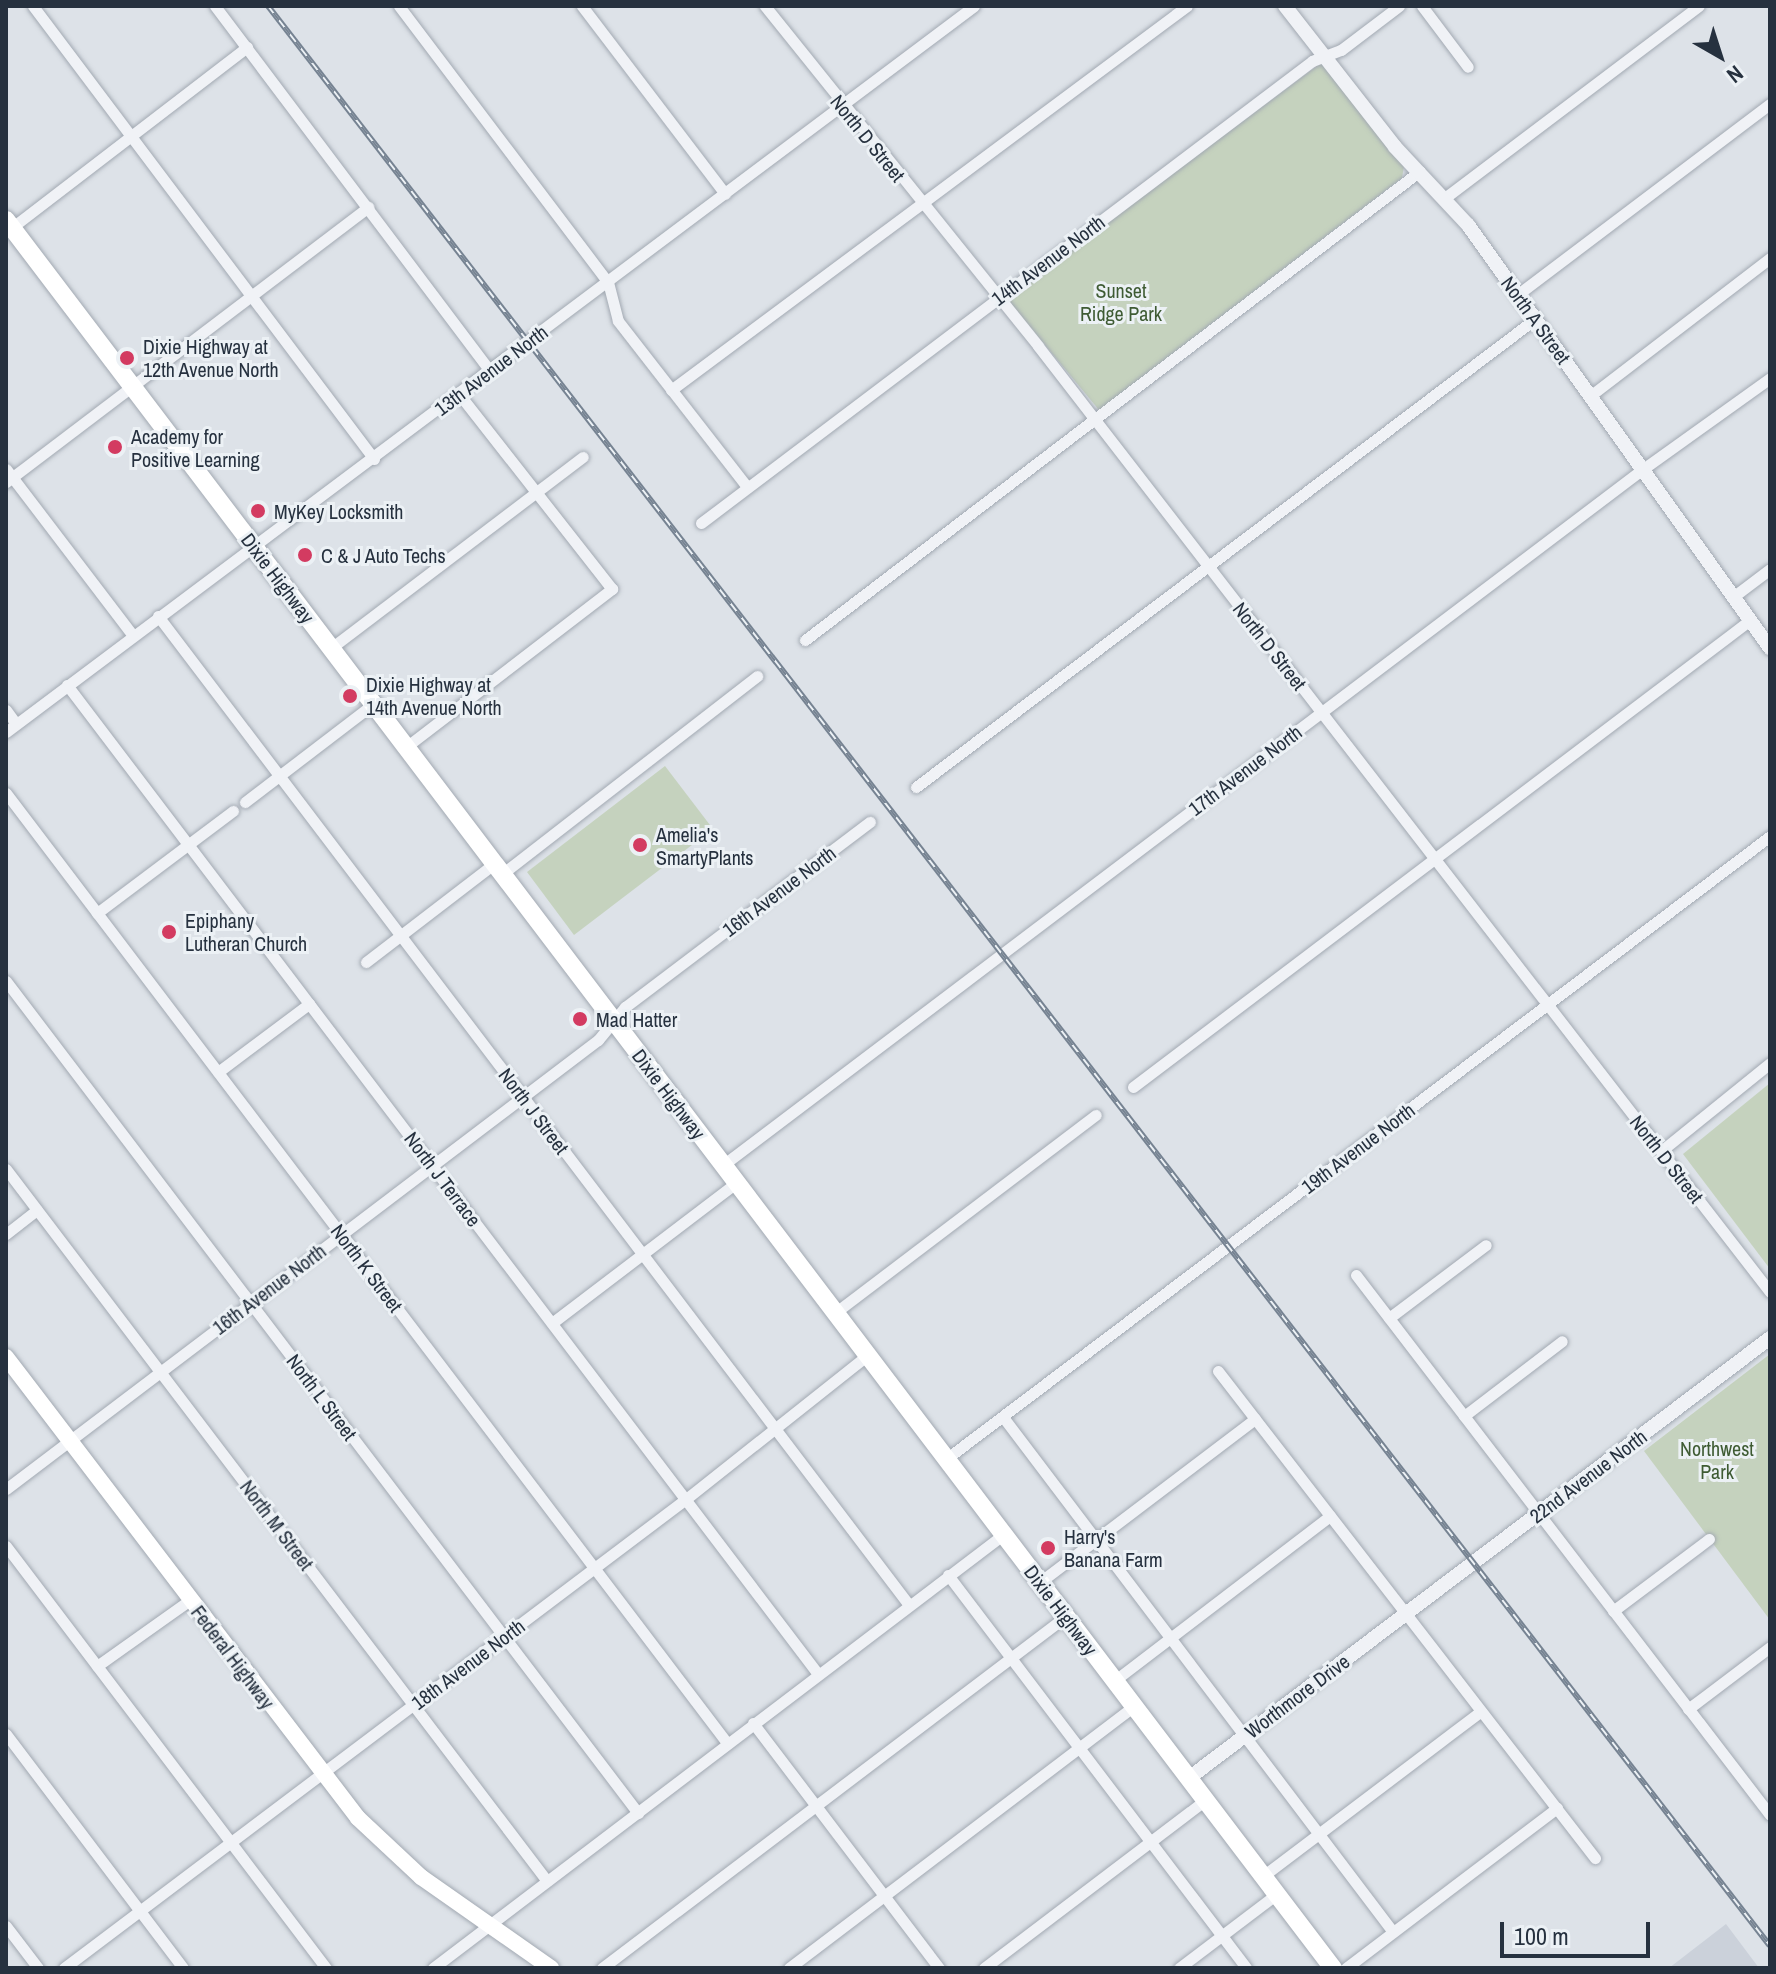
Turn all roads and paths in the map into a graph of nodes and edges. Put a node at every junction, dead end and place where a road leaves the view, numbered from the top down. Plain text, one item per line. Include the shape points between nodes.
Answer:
1 (33, 6) edge
2 (215, 6) edge
3 (399, 6) edge
4 (582, 6) edge
5 (765, 6) edge
6 (948, 6) edge
7 (974, 6) edge
8 (1187, 6) edge
9 (1285, 6) edge
10 (1399, 6) edge
11 (1422, 6) edge
12 (1699, 6) edge
13 (958, 18) junction
14 (247, 47) junction
15 (1322, 57) junction
16 (1468, 67) dead end
17 (1770, 104) edge
18 (841, 106) junction
19 (131, 135) junction
20 (1420, 171) junction
21 (725, 194) junction
22 (1446, 197) junction
23 (920, 202) junction
24 (368, 207) junction
25 (8, 226) edge
26 (1770, 258) edge
27 (608, 282) junction
28 (252, 295) junction
29 (1517, 295) junction
30 (999, 297) junction
31 (1535, 319) junction
32 (490, 371) junction
33 (1770, 378) edge
34 (132, 386) junction
35 (671, 390) junction
36 (459, 394) junction
37 (1590, 396) junction
38 (1095, 420) junction
39 (583, 457) dead end
40 (374, 459) junction
41 (1643, 469) junction
42 (8, 476) edge
43 (747, 487) junction
44 (537, 492) junction
45 (701, 523) dead end
46 (253, 545) junction
47 (1208, 566) junction
48 (1770, 569) edge
49 (1733, 597) junction
50 (158, 616) junction
51 (1750, 620) junction
52 (133, 636) junction
53 (805, 640) dead end
54 (331, 648) junction
55 (1770, 648) edge
56 (757, 676) dead end
57 (67, 685) junction
58 (373, 704) junction
59 (6, 710) edge
60 (1321, 712) junction
61 (16, 724) junction
62 (6, 732) edge
63 (406, 747) junction
64 (279, 775) junction
65 (916, 787) dead end
66 (6, 793) edge
67 (245, 802) dead end
68 (233, 811) dead end
69 (870, 822) dead end
70 (1770, 836) edge
71 (188, 844) junction
72 (1435, 858) junction
73 (498, 868) junction
74 (97, 913) junction
75 (400, 935) junction
76 (366, 962) dead end
77 (6, 981) edge
78 (309, 1004) junction
79 (1548, 1005) junction
80 (614, 1022) junction
81 (1770, 1063) edge
82 (218, 1072) junction
83 (1133, 1087) dead end
84 (523, 1097) junction
85 (1096, 1115) dead end
86 (1661, 1151) junction
87 (432, 1165) junction
88 (723, 1165) junction
89 (6, 1169) edge
90 (737, 1182) junction
91 (37, 1210) junction
92 (6, 1234) edge
93 (341, 1234) junction
94 (1486, 1245) dead end
95 (643, 1254) junction
96 (1356, 1275) dead end
97 (1770, 1292) edge
98 (251, 1303) junction
99 (836, 1312) junction
100 (1389, 1318) junction
101 (552, 1323) junction
102 (1770, 1338) edge
103 (1562, 1341) dead end
104 (868, 1355) junction
105 (6, 1357) edge
106 (1218, 1371) dead end
107 (159, 1372) junction
108 (1464, 1416) junction
109 (1003, 1417) junction
110 (1255, 1419) junction
111 (775, 1427) junction
112 (69, 1440) junction
113 (946, 1459) junction
114 (6, 1489) edge
115 (686, 1499) junction
116 (1539, 1513) junction
117 (1330, 1516) junction
118 (1004, 1534) junction
119 (1709, 1539) dead end
120 (1096, 1540) junction
121 (6, 1546) edge
122 (595, 1568) junction
123 (948, 1575) junction
124 (1040, 1582) junction
125 (190, 1600) junction
126 (909, 1605) junction
127 (1613, 1611) junction
128 (1406, 1614) junction
129 (1066, 1616) junction
130 (504, 1636) junction
131 (1170, 1638) junction
132 (1770, 1647) edge
133 (1011, 1658) junction
134 (97, 1666) junction
135 (818, 1674) junction
136 (1114, 1681) junction
137 (413, 1705) junction
138 (1134, 1706) junction
139 (1688, 1709) junction
140 (1481, 1711) junction
141 (753, 1723) junction
142 (6, 1734) edge
143 (1244, 1736) junction
144 (727, 1743) junction
145 (1078, 1747) junction
146 (322, 1774) junction
147 (1189, 1778) junction
148 (1205, 1800) junction
149 (815, 1806) junction
150 (1557, 1808) junction
151 (638, 1813) junction
152 (1770, 1815) edge
153 (1319, 1834) junction
154 (1150, 1841) junction
155 (231, 1842) junction
156 (1595, 1858) dead end
157 (1263, 1876) junction
158 (547, 1881) junction
159 (1277, 1894) junction
160 (883, 1896) junction
161 (140, 1911) junction
162 (492, 1924) junction
163 (6, 1926) edge
164 (1393, 1932) junction
165 (1222, 1936) junction
166 (38, 1968) edge
167 (64, 1968) edge
168 (183, 1968) edge
169 (326, 1968) edge
170 (433, 1968) edge
171 (551, 1968) edge
172 (566, 1968) edge
173 (602, 1968) edge
174 (789, 1968) edge
175 (939, 1968) edge
176 (984, 1968) edge
177 (1179, 1968) edge
178 (1246, 1968) edge
179 (1333, 1968) edge
180 (1346, 1968) edge

1 - 19 street
2 - 14 street
3 - 27 street
4 - 21 street
5 - 18 street, North D Street
6 - 13 street
7 - 13 street, 13th Avenue North
8 - 23 street
9 - 15 street, North A Street
10 - 15 street, 14th Avenue North via 1341,50
11 - 16 street
12 - 22 street
13 - 18 street, 13th Avenue North
14 - 19 street
14 - 24 street
15 - 20 street, North A Street
15 - 30 street, 14th Avenue North
17 - 29 street
18 - 21 street, 13th Avenue North
18 - 23 street, North D Street
19 - 25 street
19 - 28 street
20 - 22 street, North A Street
20 - 38 street
21 - 27 street, 13th Avenue North
22 - 29 street, North A Street
23 - 30 street, North D Street
23 - 35 street
24 - 28 street
24 - 32 street
25 - 34 main road, Dixie Highway
26 - 37 street
27 - 32 street, 13th Avenue North
27 - 35 street via 618,321
28 - 34 street
28 - 40 street
29 - 31 street, North A Street
30 - 38 street, North D Street
30 - 43 street, 14th Avenue North
31 - 37 street, North A Street
31 - 47 street
32 - 36 street, 13th Avenue North
33 - 41 street, 17th Avenue North
34 - 42 street
34 - 46 main road, Dixie Highway
35 - 43 street
36 - 40 street, 13th Avenue North
36 - 44 street
37 - 41 street, North A Street
38 - 47 street, North D Street
38 - 53 street
39 - 44 street
40 - 46 street, 13th Avenue North
41 - 49 street, North A Street
41 - 60 street, 17th Avenue North
42 - 52 street
43 - 45 street, 14th Avenue North
44 - 54 street
44 - 63 street via 612,589
46 - 50 street, 13th Avenue North
46 - 54 main road, Dixie Highway
47 - 60 street, North D Street
47 - 65 street
48 - 49 street
49 - 51 street, North A Street
50 - 52 street, 13th Avenue North
50 - 64 street, North J Street
51 - 55 street, North A Street
51 - 72 street
52 - 57 street, 13th Avenue North
54 - 58 main road, Dixie Highway
56 - 73 street
57 - 61 street, 13th Avenue North
57 - 71 street, North J Terrace
58 - 63 main road, Dixie Highway
58 - 64 street
59 - 61 street
60 - 72 street, North D Street
60 - 88 street, 17th Avenue North
61 - 62 street, 13th Avenue North
63 - 73 main road, Dixie Highway
64 - 67 street
64 - 75 street, North J Street
66 - 74 street, North K Street
68 - 71 street
69 - 80 street, 16th Avenue North via 625,1007
70 - 79 street, 19th Avenue North
71 - 74 street
71 - 78 street, North J Terrace
72 - 79 street, North D Street
72 - 83 street
73 - 75 street
73 - 80 main road, Dixie Highway
74 - 82 street, North K Street
75 - 76 street
75 - 84 street, North J Street
77 - 98 street, North L Street
78 - 82 street
78 - 87 street, North J Terrace
79 - 86 street, North D Street
79 - 109 street, 19th Avenue North
80 - 84 street, 16th Avenue North
80 - 88 main road, Dixie Highway
81 - 86 street
82 - 93 street, North K Street
84 - 87 street, 16th Avenue North
84 - 95 street, North J Street
85 - 99 street
86 - 97 street, North D Street
87 - 93 street, 16th Avenue North
87 - 101 street, North J Terrace
88 - 90 main road, Dixie Highway
89 - 91 street, North M Street
90 - 95 street
90 - 99 main road, Dixie Highway
91 - 92 street
91 - 107 street, North M Street
93 - 98 street, 16th Avenue North
93 - 122 street, North K Street
94 - 100 street
95 - 101 street
95 - 111 street, North J Street
96 - 100 street
98 - 107 street, 16th Avenue North
98 - 130 street, North L Street
99 - 104 main road, Dixie Highway
100 - 108 street
101 - 115 street, North J Terrace
102 - 116 street, 22nd Avenue North
103 - 108 street
104 - 111 street, 18th Avenue North
104 - 113 main road, Dixie Highway
105 - 112 main road, Federal Highway
106 - 110 street
107 - 112 street, 16th Avenue North
107 - 137 street, North M Street
108 - 116 street
109 - 113 street, 19th Avenue North
109 - 120 street
110 - 117 street
110 - 120 street
111 - 115 street, 18th Avenue North
111 - 126 street, North J Street
112 - 114 street, 16th Avenue North
112 - 125 main road, Federal Highway
113 - 118 main road, Dixie Highway
115 - 122 street, 18th Avenue North
115 - 135 street, North J Terrace
116 - 127 street
116 - 128 street, 22nd Avenue North
117 - 128 street
117 - 131 street
118 - 123 street
118 - 124 main road, Dixie Highway
119 - 127 street
120 - 124 street
120 - 131 street
121 - 134 street
122 - 130 street, 18th Avenue North
122 - 144 street, North K Street
123 - 126 street
123 - 133 street
124 - 129 main road, Dixie Highway
125 - 134 street
125 - 146 main road, Federal Highway
126 - 135 street
127 - 139 street
128 - 140 street
128 - 143 street, Worthmore Drive
129 - 133 street
129 - 136 main road, Dixie Highway
130 - 137 street, 18th Avenue North
130 - 151 street, North L Street
131 - 136 street
131 - 143 street
132 - 139 street
133 - 145 street
133 - 149 street
134 - 155 street
135 - 141 street
136 - 138 main road, Dixie Highway
137 - 146 street, 18th Avenue North
137 - 158 street, North M Street
138 - 145 street
138 - 147 main road, Dixie Highway
139 - 152 street
140 - 150 street
140 - 153 street
141 - 144 street
141 - 149 street
142 - 161 street
143 - 147 street, Worthmore Drive
143 - 153 street
144 - 151 street
145 - 154 street
145 - 160 street
146 - 155 street, 18th Avenue North
146 - 162 main road, Federal Highway via 399,1858
147 - 148 main road, Dixie Highway
148 - 154 street
148 - 157 main road, Dixie Highway
149 - 160 street
149 - 173 street
150 - 156 street
150 - 164 street
151 - 158 street
153 - 157 street
153 - 164 street
154 - 165 street
154 - 176 street
155 - 161 street, 18th Avenue North
155 - 169 street
157 - 159 main road, Dixie Highway
158 - 162 street
159 - 165 street
159 - 179 main road, Dixie Highway
160 - 174 street
160 - 175 street
161 - 167 street, 18th Avenue North
161 - 168 street
162 - 170 street
162 - 171 main road, Federal Highway
162 - 172 main road, Federal Highway
163 - 166 street
164 - 180 street
165 - 177 street
165 - 178 street

